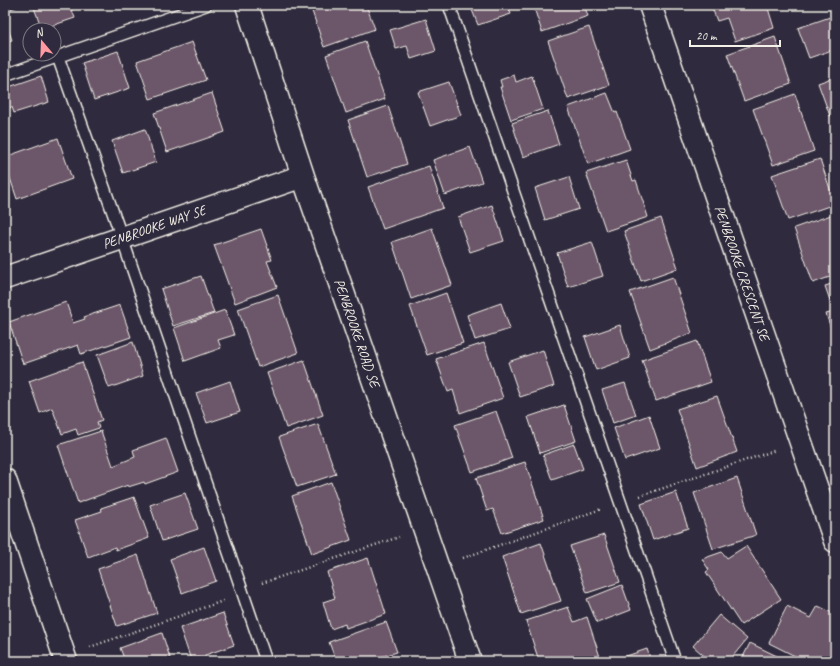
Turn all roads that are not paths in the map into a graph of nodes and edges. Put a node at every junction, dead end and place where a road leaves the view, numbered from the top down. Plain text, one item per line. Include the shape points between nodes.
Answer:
1 (206, 5) edge
2 (247, 5) edge
3 (449, 5) edge
4 (650, 5) edge
5 (62, 56) edge
6 (43, 62) edge
7 (60, 62) edge
8 (5, 75) edge
9 (303, 176) junction
10 (122, 238) junction
11 (5, 278) edge
12 (5, 480) edge
13 (835, 541) edge
14 (66, 661) edge
15 (266, 661) edge
16 (470, 661) edge
17 (675, 661) edge

1 - 5 lane
2 - 9 street, PENBROOKE ROAD SE
3 - 17 lane
4 - 13 street, PENBROOKE CRESCENT SE
6 - 8 lane
7 - 10 lane
9 - 10 street, PENBROOKE WAY SE
9 - 16 street, PENBROOKE ROAD SE
10 - 11 street, PENBROOKE WAY SE
10 - 15 lane
12 - 14 street

